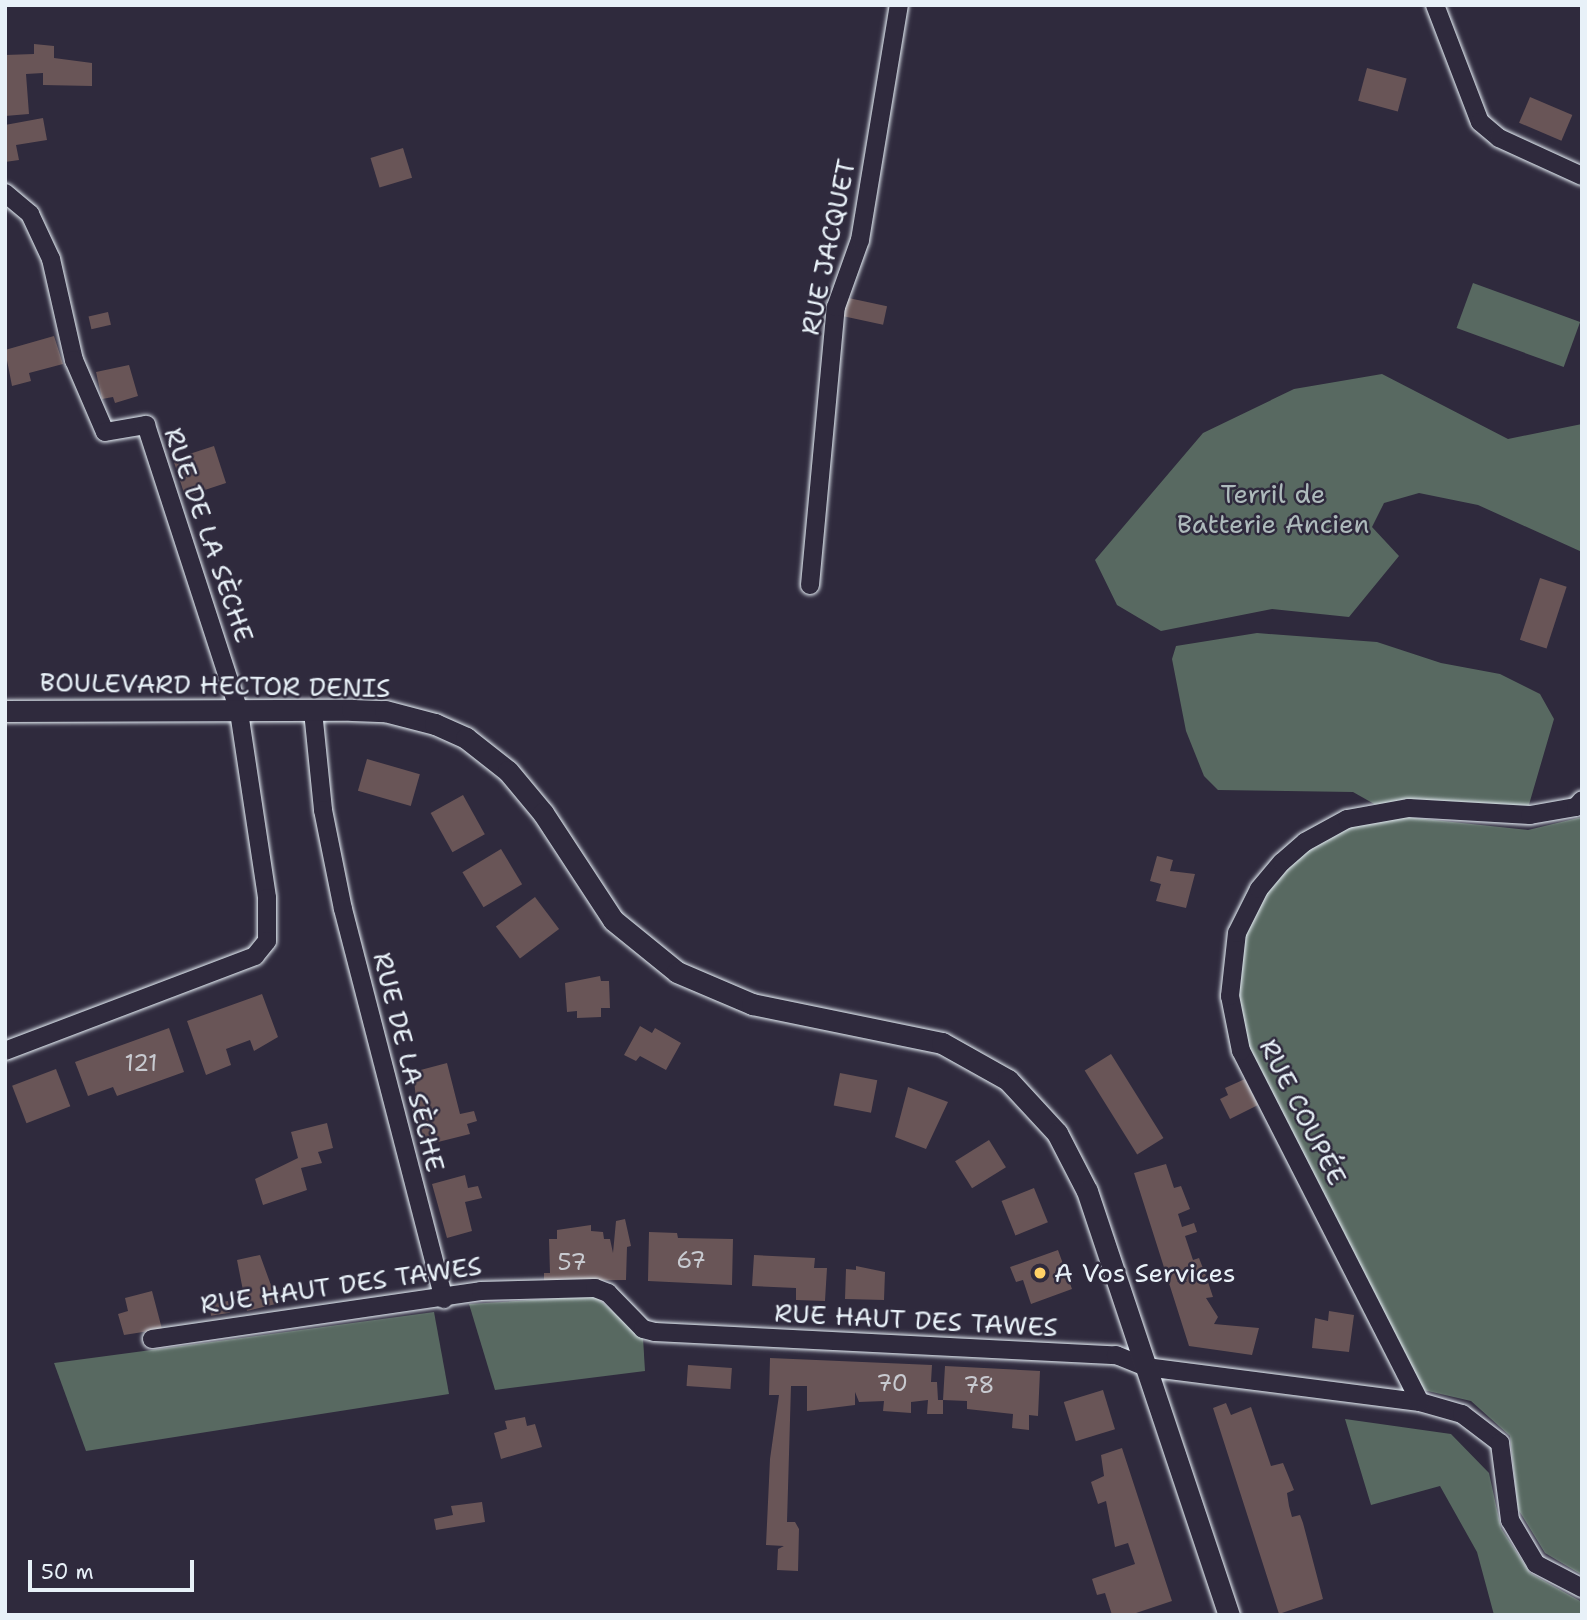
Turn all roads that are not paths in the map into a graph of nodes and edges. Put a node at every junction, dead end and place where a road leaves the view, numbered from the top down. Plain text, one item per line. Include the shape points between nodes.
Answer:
1 (899, 5) edge
2 (1435, 5) edge
3 (1582, 176) edge
4 (5, 192) edge
5 (810, 585) dead end
6 (313, 710) junction
7 (5, 711) edge
8 (239, 712) junction
9 (1582, 800) edge
10 (5, 1051) edge
11 (444, 1299) junction
12 (152, 1339) dead end
13 (1146, 1367) junction
14 (1420, 1402) junction
15 (1582, 1588) edge
16 (1229, 1615) edge

1 - 5 street, RUE JACQUET via 860,240 836,307
2 - 3 street via 1480,122 1499,138
4 - 8 street, RUE DE LA SÈCHE via 30,214 51,259 74,360 105,432 146,425
6 - 8 street, BOULEVARD HECTOR DENIS
6 - 11 street, RUE DE LA SÈCHE via 323,810 343,909
6 - 13 street, BOULEVARD HECTOR DENIS via 409,716 435,724 486,752 527,792 613,920 649,953 702,985 777,1010 913,1034 971,1055 1008,1080 1042,1114 1070,1154 1087,1191
7 - 8 street, BOULEVARD HECTOR DENIS
8 - 10 street via 267,898 267,941 255,956
9 - 14 street, RUE COUPÉE via 1576,807 1531,815 1409,808 1348,819 1305,842 1282,862 1259,889 1237,933 1230,996 1241,1051
11 - 12 street, RUE HAUT DES TAWES
11 - 13 street, RUE HAUT DES TAWES via 481,1290 595,1288 608,1293 643,1329 655,1332 1116,1355
13 - 14 street, RUE HAUT DES TAWES
13 - 16 street, BOULEVARD HECTOR DENIS
14 - 15 street, RUE HAUT DES TAWES via 1462,1414 1500,1443 1510,1520 1536,1564

